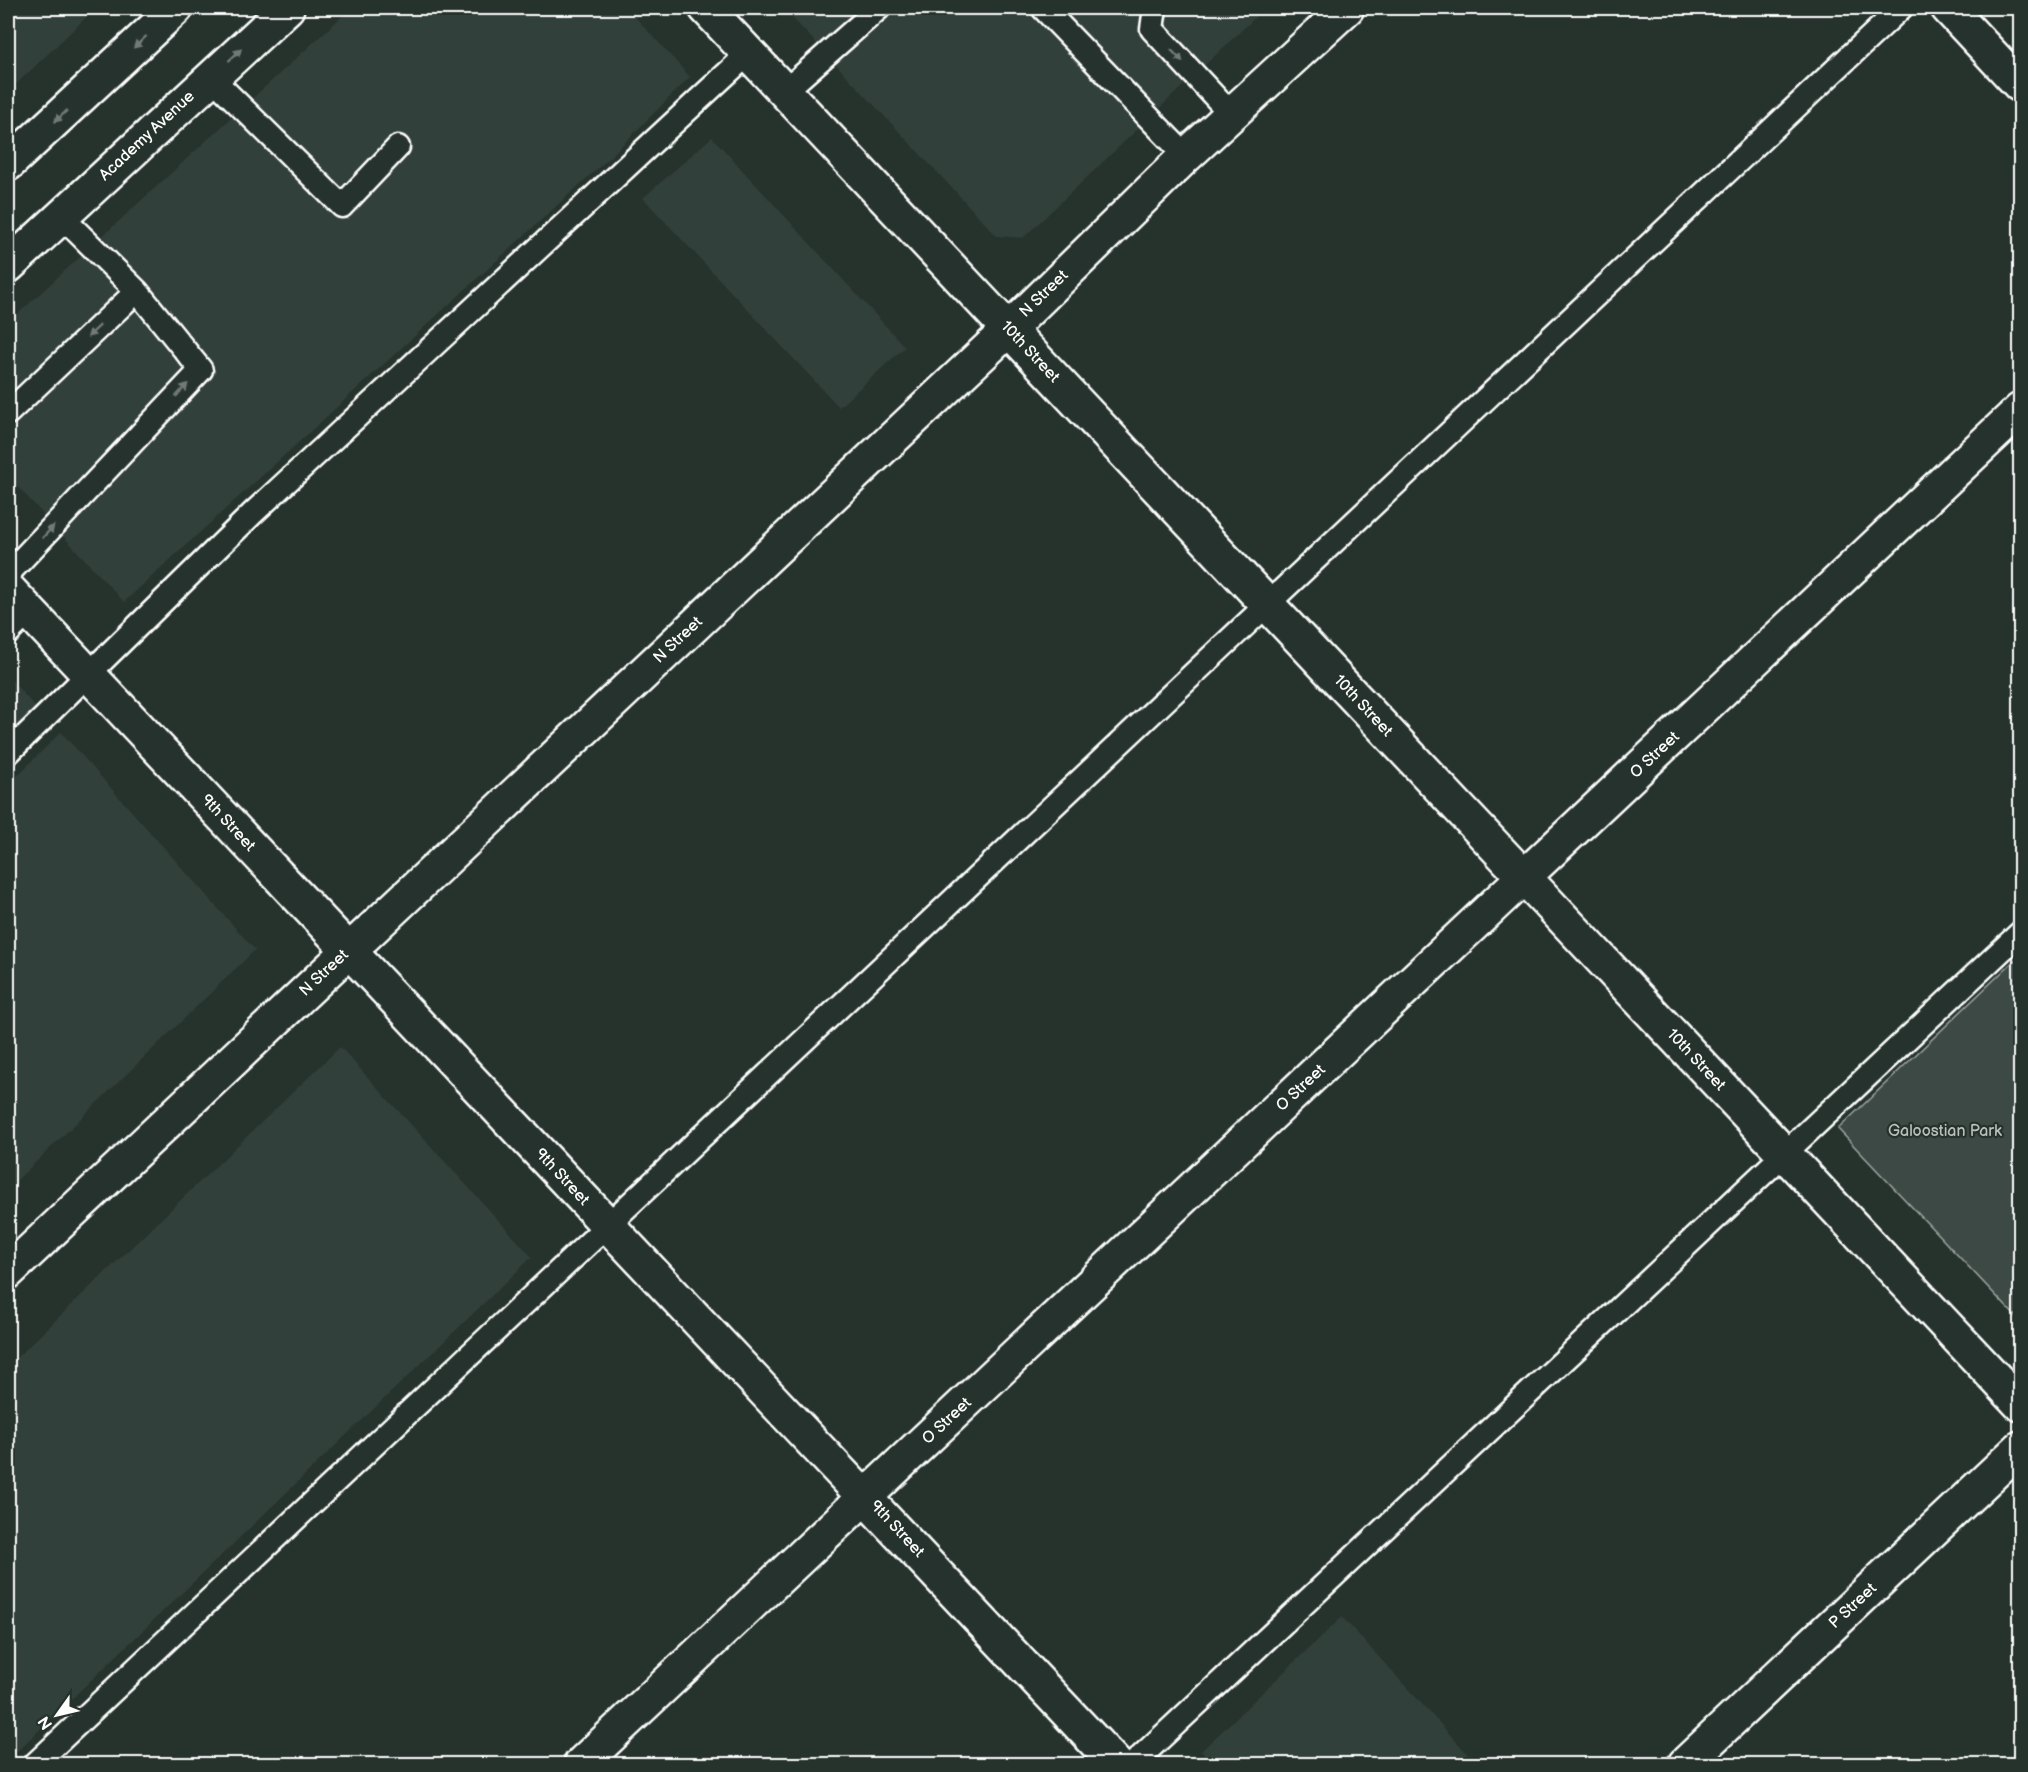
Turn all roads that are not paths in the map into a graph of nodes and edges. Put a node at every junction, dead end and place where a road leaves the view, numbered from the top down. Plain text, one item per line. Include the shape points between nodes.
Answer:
1 (176, 8) edge
2 (287, 8) edge
3 (879, 8) edge
4 (1043, 8) edge
5 (1155, 8) edge
6 (1347, 8) edge
7 (1901, 8) edge
8 (1948, 8) edge
9 (717, 11) edge
10 (749, 53) junction
11 (211, 77) junction
12 (2020, 85) edge
13 (786, 90) junction
14 (1231, 114) junction
15 (398, 147) dead end
16 (1186, 156) junction
17 (8, 164) edge
18 (61, 216) junction
19 (8, 266) edge
20 (137, 291) junction
21 (1009, 329) junction
22 (2020, 410) edge
23 (8, 413) edge
24 (8, 574) edge
25 (1266, 603) junction
26 (15, 611) edge
27 (89, 676) junction
28 (8, 753) edge
29 (1525, 877) junction
30 (2020, 933) edge
31 (348, 951) junction
32 (1785, 1154) junction
33 (606, 1224) junction
34 (8, 1272) edge
35 (2020, 1404) edge
36 (2020, 1448) edge
37 (867, 1497) junction
38 (35, 1764) edge
39 (581, 1764) edge
40 (1116, 1764) edge
41 (1133, 1764) edge
42 (1685, 1764) edge

1 -> 17 street
11 -> 2 street, Academy Avenue
3 - 13 lane
4 - 16 lane
5 -> 14 lane via 1152,29
6 - 14 street, N Street
7 - 25 lane
8 - 12 street
9 - 10 street, 10th Street
10 - 13 street, 10th Street
10 - 27 lane via 253,513
11 - 15 lane via 342,206
11 - 18 street, Academy Avenue
13 - 21 street, 10th Street
14 - 16 street, N Street
16 - 21 street, N Street
18 - 19 street, Academy Avenue
18 - 20 lane
20 -> 23 lane
24 -> 20 lane via 201,370
21 - 25 street, 10th Street
21 - 31 street, N Street
22 - 29 street, O Street
25 - 29 street, 10th Street
25 - 33 lane
26 - 27 street, 9th Street
27 - 28 lane
27 - 31 street, 9th Street
29 - 32 street, 10th Street
29 - 37 street, O Street
30 - 32 lane
31 - 33 street, 9th Street
31 - 34 street, N Street
32 - 35 street, 10th Street
32 - 41 lane
33 - 37 street, 9th Street
33 - 38 lane
36 - 42 street, P Street
37 - 39 street, O Street
37 - 40 street, 9th Street

